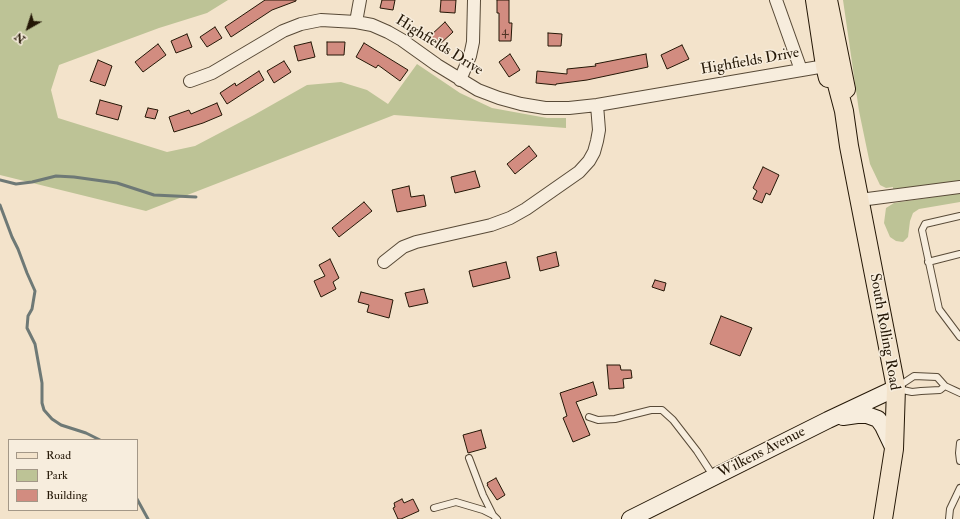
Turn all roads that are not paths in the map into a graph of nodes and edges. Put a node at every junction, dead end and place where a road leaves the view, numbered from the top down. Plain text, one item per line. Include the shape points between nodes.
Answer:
1 (360, 0) edge
2 (474, 0) edge
3 (776, 0) edge
4 (815, 0) edge
5 (823, 0) edge
6 (828, 0) edge
7 (356, 22) junction
8 (825, 66) junction
9 (800, 70) junction
10 (460, 80) junction
11 (190, 81) dead end
12 (597, 105) junction
13 (849, 146) junction
14 (960, 187) edge
15 (860, 200) junction
16 (960, 216) edge
17 (960, 254) edge
18 (384, 262) dead end
19 (928, 262) junction
20 (960, 337) edge
21 (945, 386) junction
22 (896, 388) junction
23 (960, 394) edge
24 (589, 417) dead end
25 (828, 420) junction
26 (960, 443) edge
27 (894, 449) junction
28 (469, 458) dead end
29 (960, 461) edge
30 (714, 477) junction
31 (960, 488) edge
32 (958, 498) edge
33 (434, 508) dead end
34 (495, 517) edge
35 (630, 519) edge
36 (883, 519) edge
37 (948, 519) edge

1 - 7 street
2 - 10 street via 473,42
3 - 9 street
4 - 8 main road, South Rolling Road
5 - 8 main road via 831,52
6 - 13 main road, South Rolling Road via 850,117
7 - 10 street, Highfields Drive via 388,32
7 - 11 street, Highfields Drive via 321,20 300,24 264,41 212,72
8 - 9 street, Highfields Drive
8 - 13 main road, South Rolling Road via 840,125
9 - 12 street, Highfields Drive
10 - 12 street, Highfields Drive via 478,90 521,104 545,108
12 - 18 street via 597,141 589,162 579,172 510,218 491,225 416,242 403,247
13 - 15 main road, South Rolling Road
14 - 15 street
15 - 22 main road, South Rolling Road
16 - 19 lane via 925,224 922,230
17 - 19 lane
19 - 20 lane via 939,309
21 - 22 lane via 940,390 912,392
21 - 22 lane via 937,377 914,376
21 - 23 lane
22 - 25 main road, Wilkens Avenue
22 - 27 main road, South Rolling Road
24 - 30 lane via 598,420 615,419 651,410 662,410 673,420
25 - 27 main road via 857,415 878,419
25 - 30 main road, Wilkens Avenue
26 - 29 lane
27 - 36 main road, South Rolling Road
28 - 34 lane via 483,495
30 - 35 main road, Wilkens Avenue
31 - 32 lane
32 - 37 lane via 950,509
33 - 34 lane via 456,502 483,510

